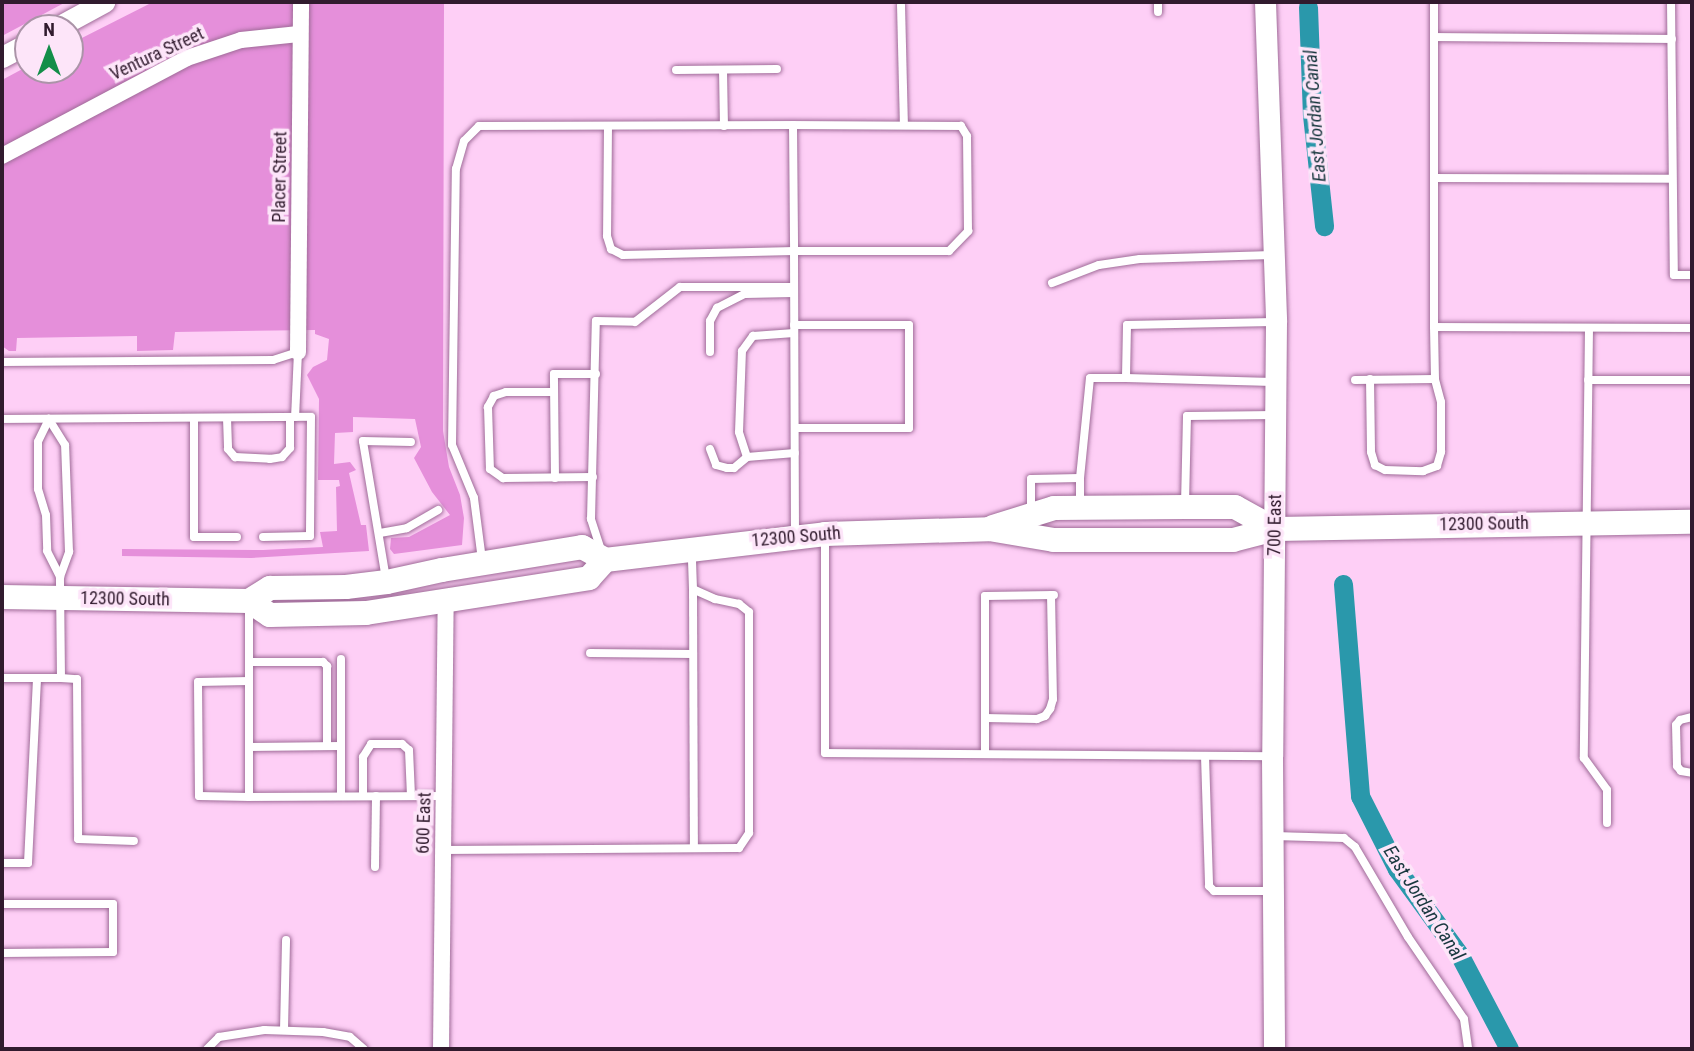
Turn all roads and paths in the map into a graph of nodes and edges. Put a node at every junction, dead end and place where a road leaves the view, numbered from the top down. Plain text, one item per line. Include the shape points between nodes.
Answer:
1 (104, 2) edge
2 (301, 2) edge
3 (1158, 2) edge
4 (1265, 2) edge
5 (1434, 2) edge
6 (1671, 2) edge
7 (901, 3) edge
8 (1158, 12) dead end
9 (82, 14) edge
10 (299, 34) junction
11 (1434, 37) junction
12 (1672, 39) junction
13 (777, 69) dead end
14 (676, 70) dead end
15 (723, 70) junction
16 (904, 124) junction
17 (793, 125) junction
18 (608, 126) junction
19 (724, 126) junction
20 (2, 156) edge
21 (1434, 178) junction
22 (1672, 179) junction
23 (794, 251) junction
24 (1275, 255) junction
25 (1692, 275) edge
26 (1052, 283) dead end
27 (794, 290) junction
28 (1276, 322) junction
29 (1433, 327) junction
30 (1589, 328) junction
31 (1692, 328) edge
32 (794, 329) junction
33 (298, 352) junction
34 (710, 352) dead end
35 (2, 362) edge
36 (596, 374) junction
37 (1126, 378) junction
38 (1370, 379) junction
39 (1435, 379) junction
40 (1355, 380) dead end
41 (1588, 380) junction
42 (1692, 380) edge
43 (1276, 382) junction
44 (554, 392) junction
45 (1276, 415) junction
46 (292, 417) junction
47 (194, 418) junction
48 (226, 418) junction
49 (2, 419) edge
50 (49, 419) junction
51 (794, 428) junction
52 (411, 442) dead end
53 (710, 449) dead end
54 (794, 453) junction
55 (747, 457) junction
56 (593, 477) junction
57 (555, 478) junction
58 (1080, 478) junction
59 (1185, 507) junction
60 (1080, 508) junction
61 (438, 510) dead end
62 (1031, 515) junction
63 (1586, 521) junction
64 (1692, 522) edge
65 (989, 528) junction
66 (1275, 528) junction
67 (380, 533) junction
68 (825, 534) junction
69 (795, 536) junction
70 (237, 537) dead end
71 (263, 537) dead end
72 (692, 547) junction
73 (605, 560) junction
74 (483, 564) junction
75 (387, 582) junction
76 (61, 587) junction
77 (693, 590) junction
78 (2, 597) edge
79 (446, 598) junction
80 (249, 601) junction
81 (590, 653) dead end
82 (694, 654) junction
83 (341, 659) dead end
84 (249, 662) junction
85 (2, 678) edge
86 (37, 678) junction
87 (61, 678) junction
88 (249, 681) junction
89 (1692, 717) edge
90 (985, 718) junction
91 (327, 746) junction
92 (341, 746) junction
93 (249, 747) junction
94 (985, 754) junction
95 (1205, 756) junction
96 (1272, 756) junction
97 (1692, 774) edge
98 (341, 796) junction
99 (363, 796) junction
100 (376, 796) junction
101 (411, 796) junction
102 (444, 796) junction
103 (249, 797) junction
104 (1607, 822) dead end
105 (1273, 836) junction
106 (134, 841) dead end
107 (694, 848) junction
108 (442, 850) junction
109 (2, 863) edge
110 (375, 867) dead end
111 (1273, 891) junction
112 (2, 904) edge
113 (286, 940) dead end
114 (2, 953) edge
115 (284, 1030) junction
116 (207, 1049) edge
117 (364, 1049) edge
118 (441, 1049) edge
119 (1274, 1049) edge
120 (1468, 1049) edge

1 - 9 street
2 - 10 street, Placer Street
3 - 8 lane
4 - 24 street, 700 East
5 - 11 lane
6 - 12 lane
7 - 16 lane
10 - 20 street, Ventura Street via 241,40 187,58
10 - 33 street, Placer Street
11 - 12 lane
11 - 21 lane
12 - 22 lane
13 - 15 lane
14 - 15 lane
15 - 19 lane
16 - 17 lane
16 - 23 lane via 961,126 967,136 968,231 948,251
17 - 19 lane
17 - 23 lane
18 - 19 lane
18 - 23 lane via 607,236 611,249 623,255
18 - 74 lane via 479,126 464,141 456,169 453,445 474,498
21 - 22 lane
21 - 29 lane
22 - 25 lane via 1674,275
23 - 27 lane
24 - 26 lane via 1140,259 1099,265
24 - 28 street, 700 East
27 - 32 lane
27 - 34 lane via 745,294 717,308 710,321
27 - 36 lane via 680,287 635,322 596,321
28 - 37 lane via 1127,325
28 - 43 street, 700 East
29 - 30 lane
29 - 39 lane
30 - 31 lane
30 - 41 lane
32 - 51 lane
32 - 51 lane via 909,325 909,428
32 - 55 lane via 753,336 741,351 740,432
33 - 35 lane via 273,360
33 - 46 lane
36 - 44 lane via 554,374
36 - 56 lane
37 - 43 lane
37 - 58 lane via 1090,378
38 - 39 lane
38 - 39 lane via 1375,465 1385,470 1423,471 1437,466 1441,452 1441,402
38 - 40 lane
41 - 42 lane
41 - 63 lane
43 - 45 street, 700 East
44 - 57 lane
44 - 57 lane via 494,396 488,407 488,464 492,473 503,478
45 - 59 lane via 1187,416
45 - 66 street, 700 East
46 - 48 lane
46 - 48 lane via 290,448 282,457 270,460 235,457 228,449
46 - 71 lane via 311,417 310,536
47 - 48 lane
47 - 50 lane
47 - 70 lane via 194,537
49 - 50 lane
50 - 76 lane via 65,445 69,552
50 - 76 lane via 38,442 38,489 46,515 47,551
51 - 54 lane
52 - 67 lane via 363,441
53 - 55 lane via 713,461 721,467 734,468
54 - 55 lane
54 - 69 lane
56 - 57 lane
56 - 73 lane via 591,519
58 - 60 lane
58 - 62 lane via 1031,479
59 - 60 main road, 12300 South
59 - 66 main road, 12300 South via 1235,507
60 - 62 main road, 12300 South via 1054,508
61 - 67 lane via 407,528
62 - 65 main road, 12300 South
63 - 64 main road, 12300 South
63 - 66 main road, 12300 South
63 - 104 lane via 1584,758 1607,790
65 - 66 main road, 12300 South via 1055,540 1233,540
65 - 68 main road, 12300 South
66 - 96 street, 700 East
67 - 75 lane
68 - 69 main road, 12300 South
68 - 94 lane via 825,753
69 - 72 main road, 12300 South
72 - 73 main road, 12300 South
72 - 77 lane
73 - 74 main road, 12300 South via 582,547
73 - 79 main road, 12300 South via 589,578
74 - 75 main road, 12300 South
75 - 80 main road, 12300 South via 270,588
76 - 78 main road, 12300 South
76 - 80 main road, 12300 South
76 - 87 lane
77 - 82 lane
77 - 107 lane via 739,604 749,612 749,834 740,848
79 - 80 main road, 12300 South via 366,613 270,615
79 - 102 street, 600 East
80 - 84 lane
81 - 82 lane
82 - 107 lane
83 - 92 lane
84 - 88 lane
84 - 91 lane via 323,662 327,666
85 - 86 lane
86 - 87 lane
86 - 109 lane via 28,863
87 - 106 lane via 77,679 78,839
88 - 93 lane
88 - 103 lane via 198,682 199,796
89 - 97 lane via 1676,725 1677,766
90 - 90 lane via 985,596 1053,595 1050,709 1037,719
90 - 94 lane
91 - 92 lane
91 - 93 lane
92 - 98 lane
93 - 103 lane
94 - 95 lane
95 - 96 lane
95 - 111 lane via 1209,886 1214,891
96 - 105 street, 700 East
98 - 99 lane
98 - 103 lane
99 - 100 lane
99 - 101 lane via 363,757 371,744 402,744 409,750
100 - 101 lane
100 - 110 lane
101 - 102 lane
102 - 108 street, 600 East
105 - 111 street, 700 East
105 - 120 lane via 1343,838 1355,846 1408,937 1464,1019
107 - 108 lane
108 - 118 street, 600 East
111 - 119 street, 700 East
112 - 114 lane via 113,904 113,952
113 - 115 lane
115 - 116 lane via 219,1037
115 - 117 lane via 350,1037

